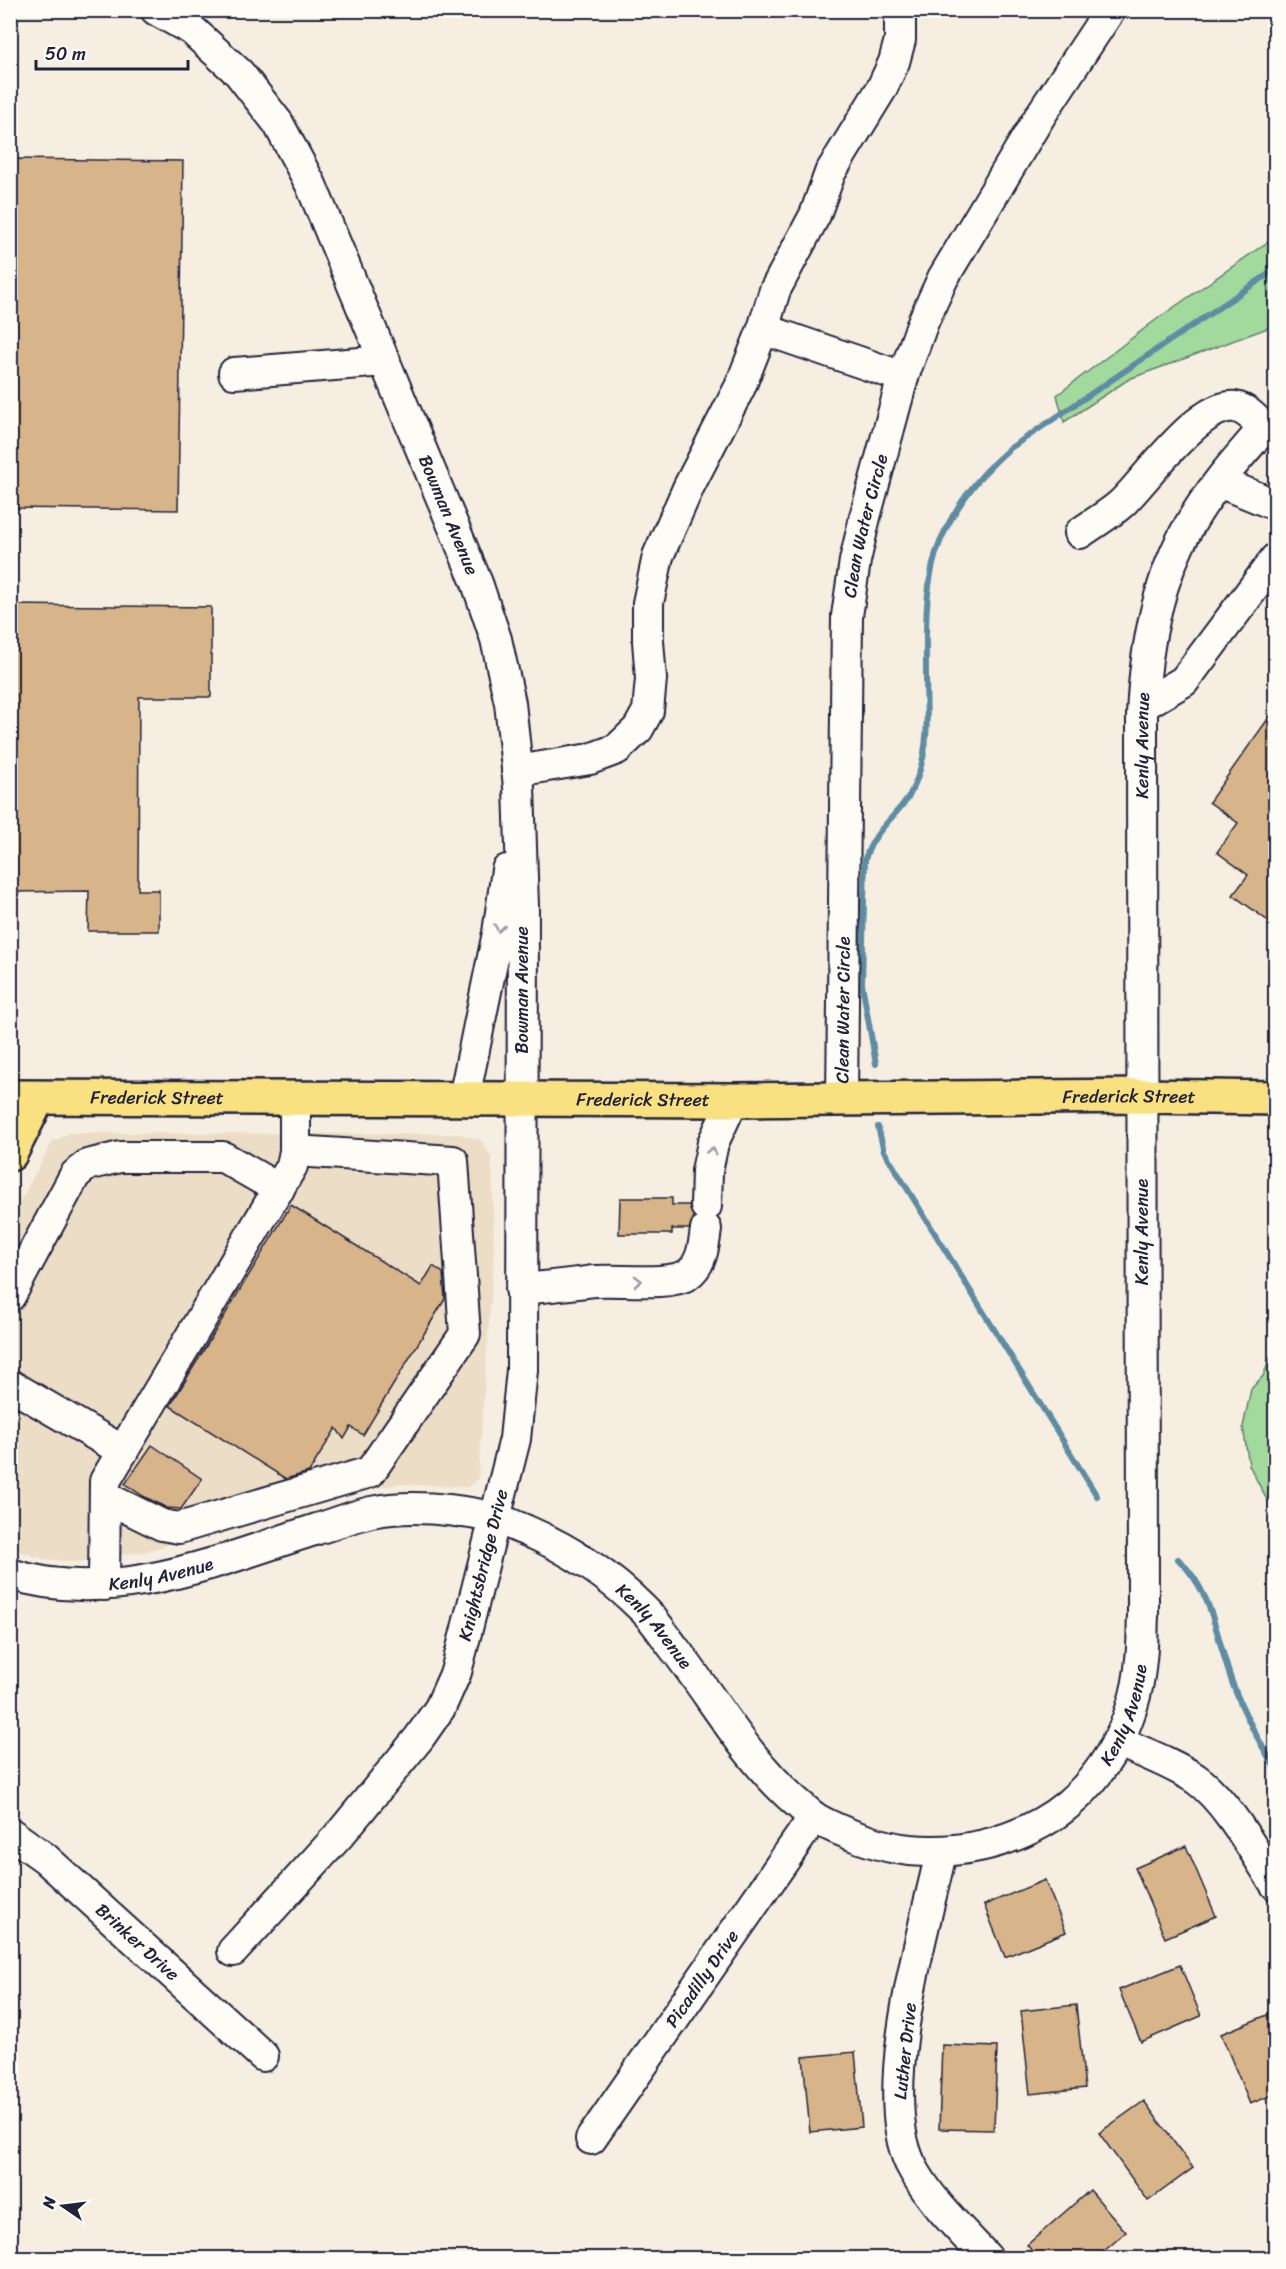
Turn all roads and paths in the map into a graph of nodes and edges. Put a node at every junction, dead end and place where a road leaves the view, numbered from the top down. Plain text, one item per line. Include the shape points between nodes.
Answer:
1 (156, 10) edge
2 (900, 10) edge
3 (1110, 10) edge
4 (763, 329) junction
5 (385, 361) junction
6 (234, 373) dead end
7 (903, 377) junction
8 (1219, 482) junction
9 (1275, 505) edge
10 (1080, 533) dead end
11 (1275, 558) edge
12 (1143, 705) junction
13 (518, 779) junction
14 (1142, 1096) junction
15 (24, 1097) edge
16 (295, 1097) junction
17 (464, 1098) junction
18 (842, 1098) junction
19 (1275, 1098) edge
20 (521, 1100) junction
21 (733, 1100) junction
22 (295, 1151) junction
23 (10, 1154) edge
24 (279, 1189) junction
25 (521, 1289) junction
26 (10, 1296) edge
27 (10, 1385) edge
28 (123, 1451) junction
29 (370, 1472) junction
30 (105, 1497) junction
31 (378, 1511) junction
32 (496, 1518) junction
33 (10, 1574) edge
34 (104, 1585) junction
35 (1118, 1741) junction
36 (814, 1817) junction
37 (10, 1833) edge
38 (941, 1853) junction
39 (1275, 1885) edge
40 (234, 1951) dead end
41 (262, 2056) dead end
42 (591, 2139) dead end
43 (987, 2259) edge

1 - 5 street, Bowman Avenue via 192,30 239,73 278,123 311,185
2 - 4 street via 900,40 894,62 830,172 815,214 775,290
3 - 7 street, Clean Water Circle via 1040,116 943,278
4 - 7 street
4 - 13 street via 740,387 658,556 648,603 648,711 638,729 617,749
5 - 6 street
5 - 13 street, Bowman Avenue via 477,583 496,639 510,703
7 - 18 street, Clean Water Circle via 865,517 847,616
8 - 9 street
8 - 10 street, Kenly Avenue via 1264,428 1245,410 1232,407 1212,411 1192,425 1120,504
8 - 12 street, Kenly Avenue via 1189,526 1156,608 1146,657
11 - 12 street via 1184,681
12 - 14 street, Kenly Avenue
13 -> 17 street via 498,933
13 - 20 street, Bowman Avenue via 523,906
14 - 18 main road, Frederick Street
14 - 19 main road, Frederick Street
14 - 35 street, Kenly Avenue via 1143,1616 1141,1662 1133,1703
15 - 16 main road, Frederick Street
15 - 23 main road
16 - 17 main road, Frederick Street
16 - 22 street
17 - 20 main road, Frederick Street
18 - 21 main road, Frederick Street
20 - 21 main road, Frederick Street
20 - 25 street, Knightsbridge Drive
25 -> 21 street via 596,1281 669,1280 686,1275 696,1266 703,1250 707,1171 713,1143
22 - 24 street via 292,1166
22 - 29 street via 453,1161 465,1334
24 - 26 street via 223,1157 120,1157 87,1165 75,1176
24 - 28 street
25 - 32 street, Knightsbridge Drive via 519,1411
27 - 28 street
28 - 30 street via 105,1481
29 - 30 street via 179,1528 162,1525
29 - 31 street
30 - 34 street
31 - 32 street, Kenly Avenue via 451,1510
31 - 34 street, Kenly Avenue via 180,1573
32 - 36 street, Kenly Avenue via 580,1558 638,1604 759,1763
32 - 40 street, Knightsbridge Drive via 456,1672 440,1708 341,1833
33 - 34 street, Kenly Avenue via 61,1584
35 - 38 street, Kenly Avenue via 1099,1774 1071,1803 1042,1822 1014,1836
35 - 39 street via 1198,1780 1224,1807
36 - 38 street, Kenly Avenue via 863,1839
36 - 42 street, Picadilly Drive
37 - 41 street, Brinker Drive via 45,1858
38 - 43 street, Luther Drive via 900,2055 899,2123 909,2161 923,2185

